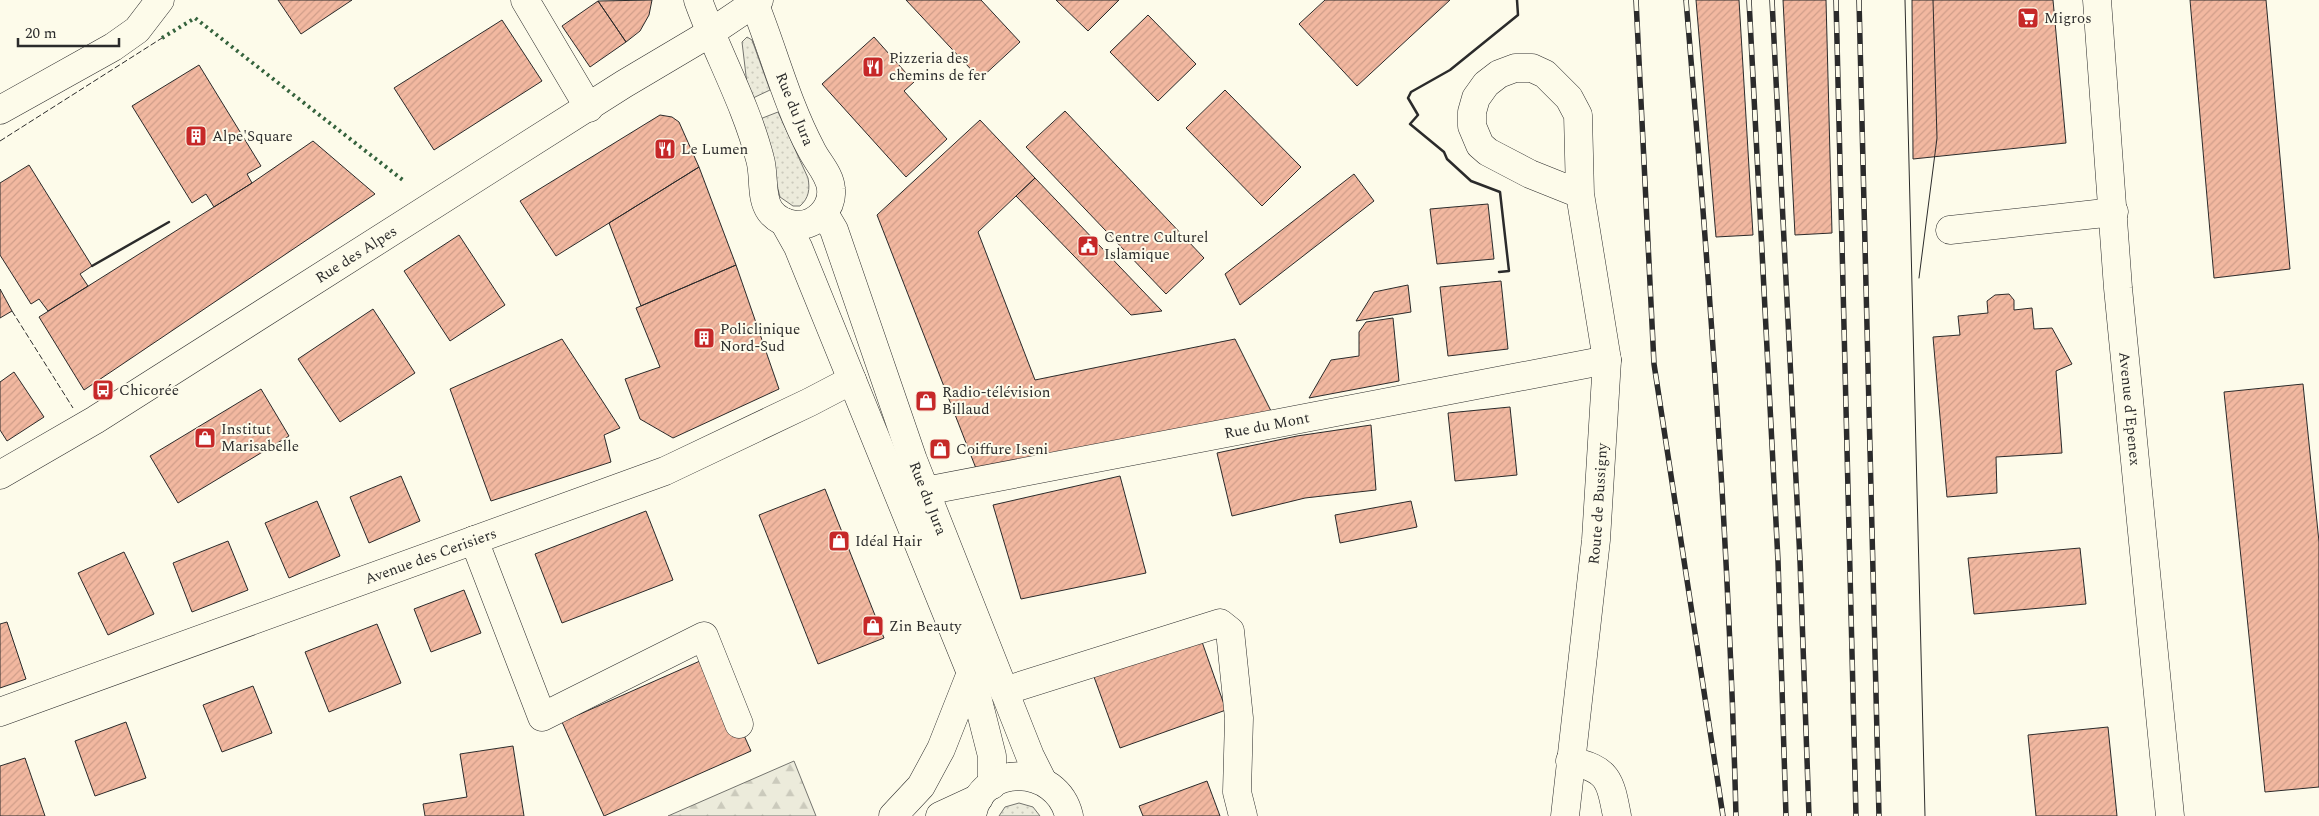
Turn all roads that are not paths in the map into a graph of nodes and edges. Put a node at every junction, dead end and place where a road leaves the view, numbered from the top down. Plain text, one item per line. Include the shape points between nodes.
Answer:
1 (160, 0) edge
2 (524, 0) edge
3 (698, 0) edge
4 (2097, 0) edge
5 (756, 1) edge
6 (710, 33) junction
7 (589, 108) junction
8 (0, 110) edge
9 (1580, 194) junction
10 (2114, 212) junction
11 (824, 213) junction
12 (784, 222) junction
13 (1950, 230) dead end
14 (1607, 360) junction
15 (852, 380) junction
16 (0, 475) edge
17 (925, 491) junction
18 (474, 540) junction
19 (971, 673) junction
20 (1004, 691) junction
21 (0, 712) edge
22 (739, 724) dead end
23 (1570, 761) junction
24 (1042, 780) junction
25 (981, 800) edge
26 (893, 816) edge
27 (940, 816) edge
28 (1069, 816) edge
29 (1243, 816) edge
30 (1565, 816) edge
31 (1617, 816) edge
32 (2170, 816) edge

1 - 8 street via 137,30 113,47
2 - 7 street
3 - 6 street, Rue du Jura
4 - 10 street, Avenue d'Epenex
5 - 6 street, Rue des Alpes
5 - 11 street, Rue du Jura via 799,127 829,178 830,200
6 - 7 street, Rue des Alpes
6 - 12 street, Rue du Jura via 744,112 760,160 766,203
7 - 16 street, Rue des Alpes via 95,420
9 - 9 street, Route de Bussigny via 1578,115 1569,98 1545,74 1532,68 1515,68 1499,74 1476,98 1472,112 1472,126 1480,145 1530,174
9 - 14 street, Route de Bussigny
10 - 13 street
10 - 32 street, Avenue d'Epenex via 2118,288
11 - 12 street via 807,224
11 - 17 street, Rue du Jura via 834,230
12 - 15 street, Rue du Jura via 798,247
14 - 17 street, Rue du Mont
14 - 23 street, Route de Bussigny via 1596,540
15 - 18 street, Avenue des Cerisiers via 665,471
15 - 19 street, Rue du Jura
17 - 20 street, Rue du Jura
18 - 21 street, Avenue des Cerisiers
18 - 22 street via 542,718 704,636
19 - 25 street, Rue du Jura via 992,756
19 - 26 street via 941,750 921,786
20 - 24 street, Rue du Jura
20 - 29 street via 1220,623 1230,631 1239,718 1237,792
23 - 30 street, Route de Bussigny
23 - 31 street via 1592,766 1605,776
24 - 25 street via 1016,776 1003,779
24 - 28 street via 1058,792
25 - 27 street

